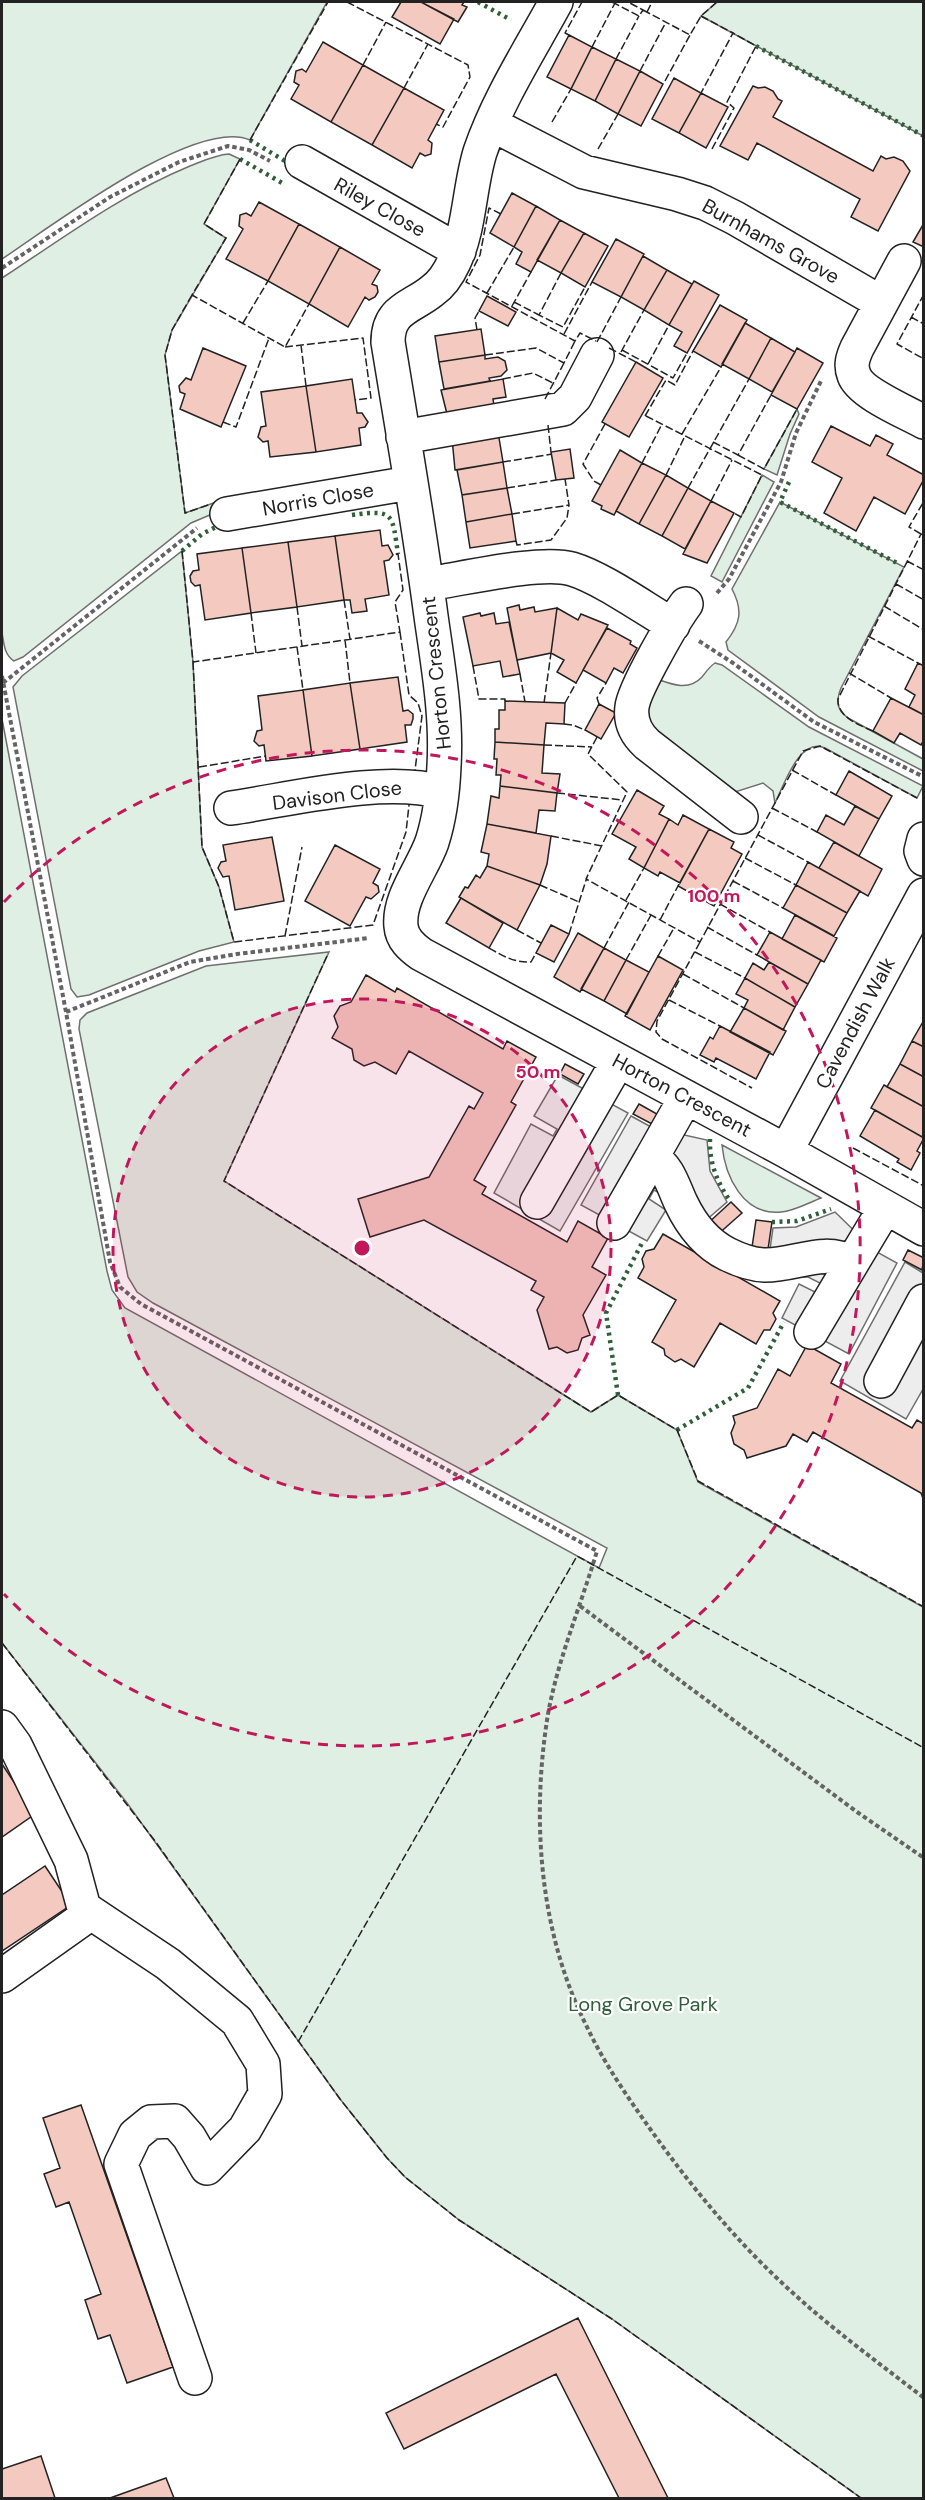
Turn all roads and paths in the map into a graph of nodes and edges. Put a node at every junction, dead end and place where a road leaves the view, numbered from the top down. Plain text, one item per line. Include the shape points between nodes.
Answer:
1 (556, 2) edge
2 (491, 124) junction
3 (302, 162) joint
4 (459, 251) junction
5 (904, 261) dead end
6 (2, 268) edge
7 (880, 302) junction
8 (597, 355) dead end
9 (825, 374) dead end
10 (924, 422) edge
11 (403, 437) junction
12 (410, 483) junction
13 (226, 514) joint
14 (427, 584) junction
15 (679, 614) junction
16 (2, 676) edge
17 (3, 683) edge
18 (924, 777) edge
19 (442, 792) junction
20 (231, 808) dead end
21 (741, 817) dead end
22 (924, 839) edge
23 (924, 859) edge
24 (924, 895) edge
25 (402, 934) junction
26 (66, 1012) junction
27 (618, 1060) junction
28 (686, 1097) junction
29 (786, 1150) junction
30 (652, 1157) junction
31 (537, 1202) dead end
32 (885, 1208) junction
33 (614, 1223) dead end
34 (924, 1229) edge
35 (852, 1263) junction
36 (924, 1301) edge
37 (811, 1332) dead end
38 (881, 1381) dead end
39 (580, 1606) junction
40 (2, 1727) edge
41 (924, 1858) edge
42 (91, 1913) junction
43 (2, 1976) edge
44 (195, 2378) dead end
45 (924, 2398) edge

1 - 2 street, Horton Crescent
2 - 4 street, Horton Crescent via 475,170
2 - 7 street, Burnhams Grove via 584,172 695,199
3 - 4 street, Riley Close
3 - 6 path via 291,172 238,146 198,154 127,187
4 - 11 street, Horton Crescent via 435,290 400,311 389,326
5 - 7 street
7 - 10 street via 855,353 853,375 862,386
8 - 11 street via 575,397 564,409
9 - 15 path via 796,433 781,482 729,579 720,592
11 - 12 street, Horton Crescent
12 - 13 street, Norris Close
12 - 14 street, Horton Crescent
13 - 17 path via 195,529
14 - 15 street via 540,567 564,568
14 - 19 street, Horton Crescent via 444,716
15 - 18 path via 733,663 814,722
15 - 21 street via 633,700 631,720 647,744
16 - 17 path
17 - 26 path
19 - 20 street, Davison Close via 385,786
19 - 25 street, Horton Crescent via 432,842 404,905
22 - 23 street
24 - 29 street, Cavendish Walk
25 - 26 path via 190,962
25 - 27 street, Horton Crescent via 421,954
26 - 39 path via 110,1262 120,1287 141,1304 597,1551
27 - 28 street, Horton Crescent
27 - 31 street
28 - 29 street, Horton Crescent
28 - 30 street
29 - 32 street, Horton Crescent
30 - 33 street
30 - 35 street via 666,1170 697,1230 727,1254 764,1265 833,1255
32 - 34 street, Horton Crescent
32 - 35 street
35 - 37 street
36 - 38 street
39 - 41 path
39 - 45 path via 548,1714 539,1840 558,1948 582,2018 620,2087 674,2162 739,2239 807,2306
40 - 42 street via 15,1745 71,1860 84,1908
42 - 43 street
42 - 44 street via 168,1964 237,2021 263,2064 265,2094 244,2129 207,2168 175,2121 152,2122 143,2128 135,2135 121,2164

